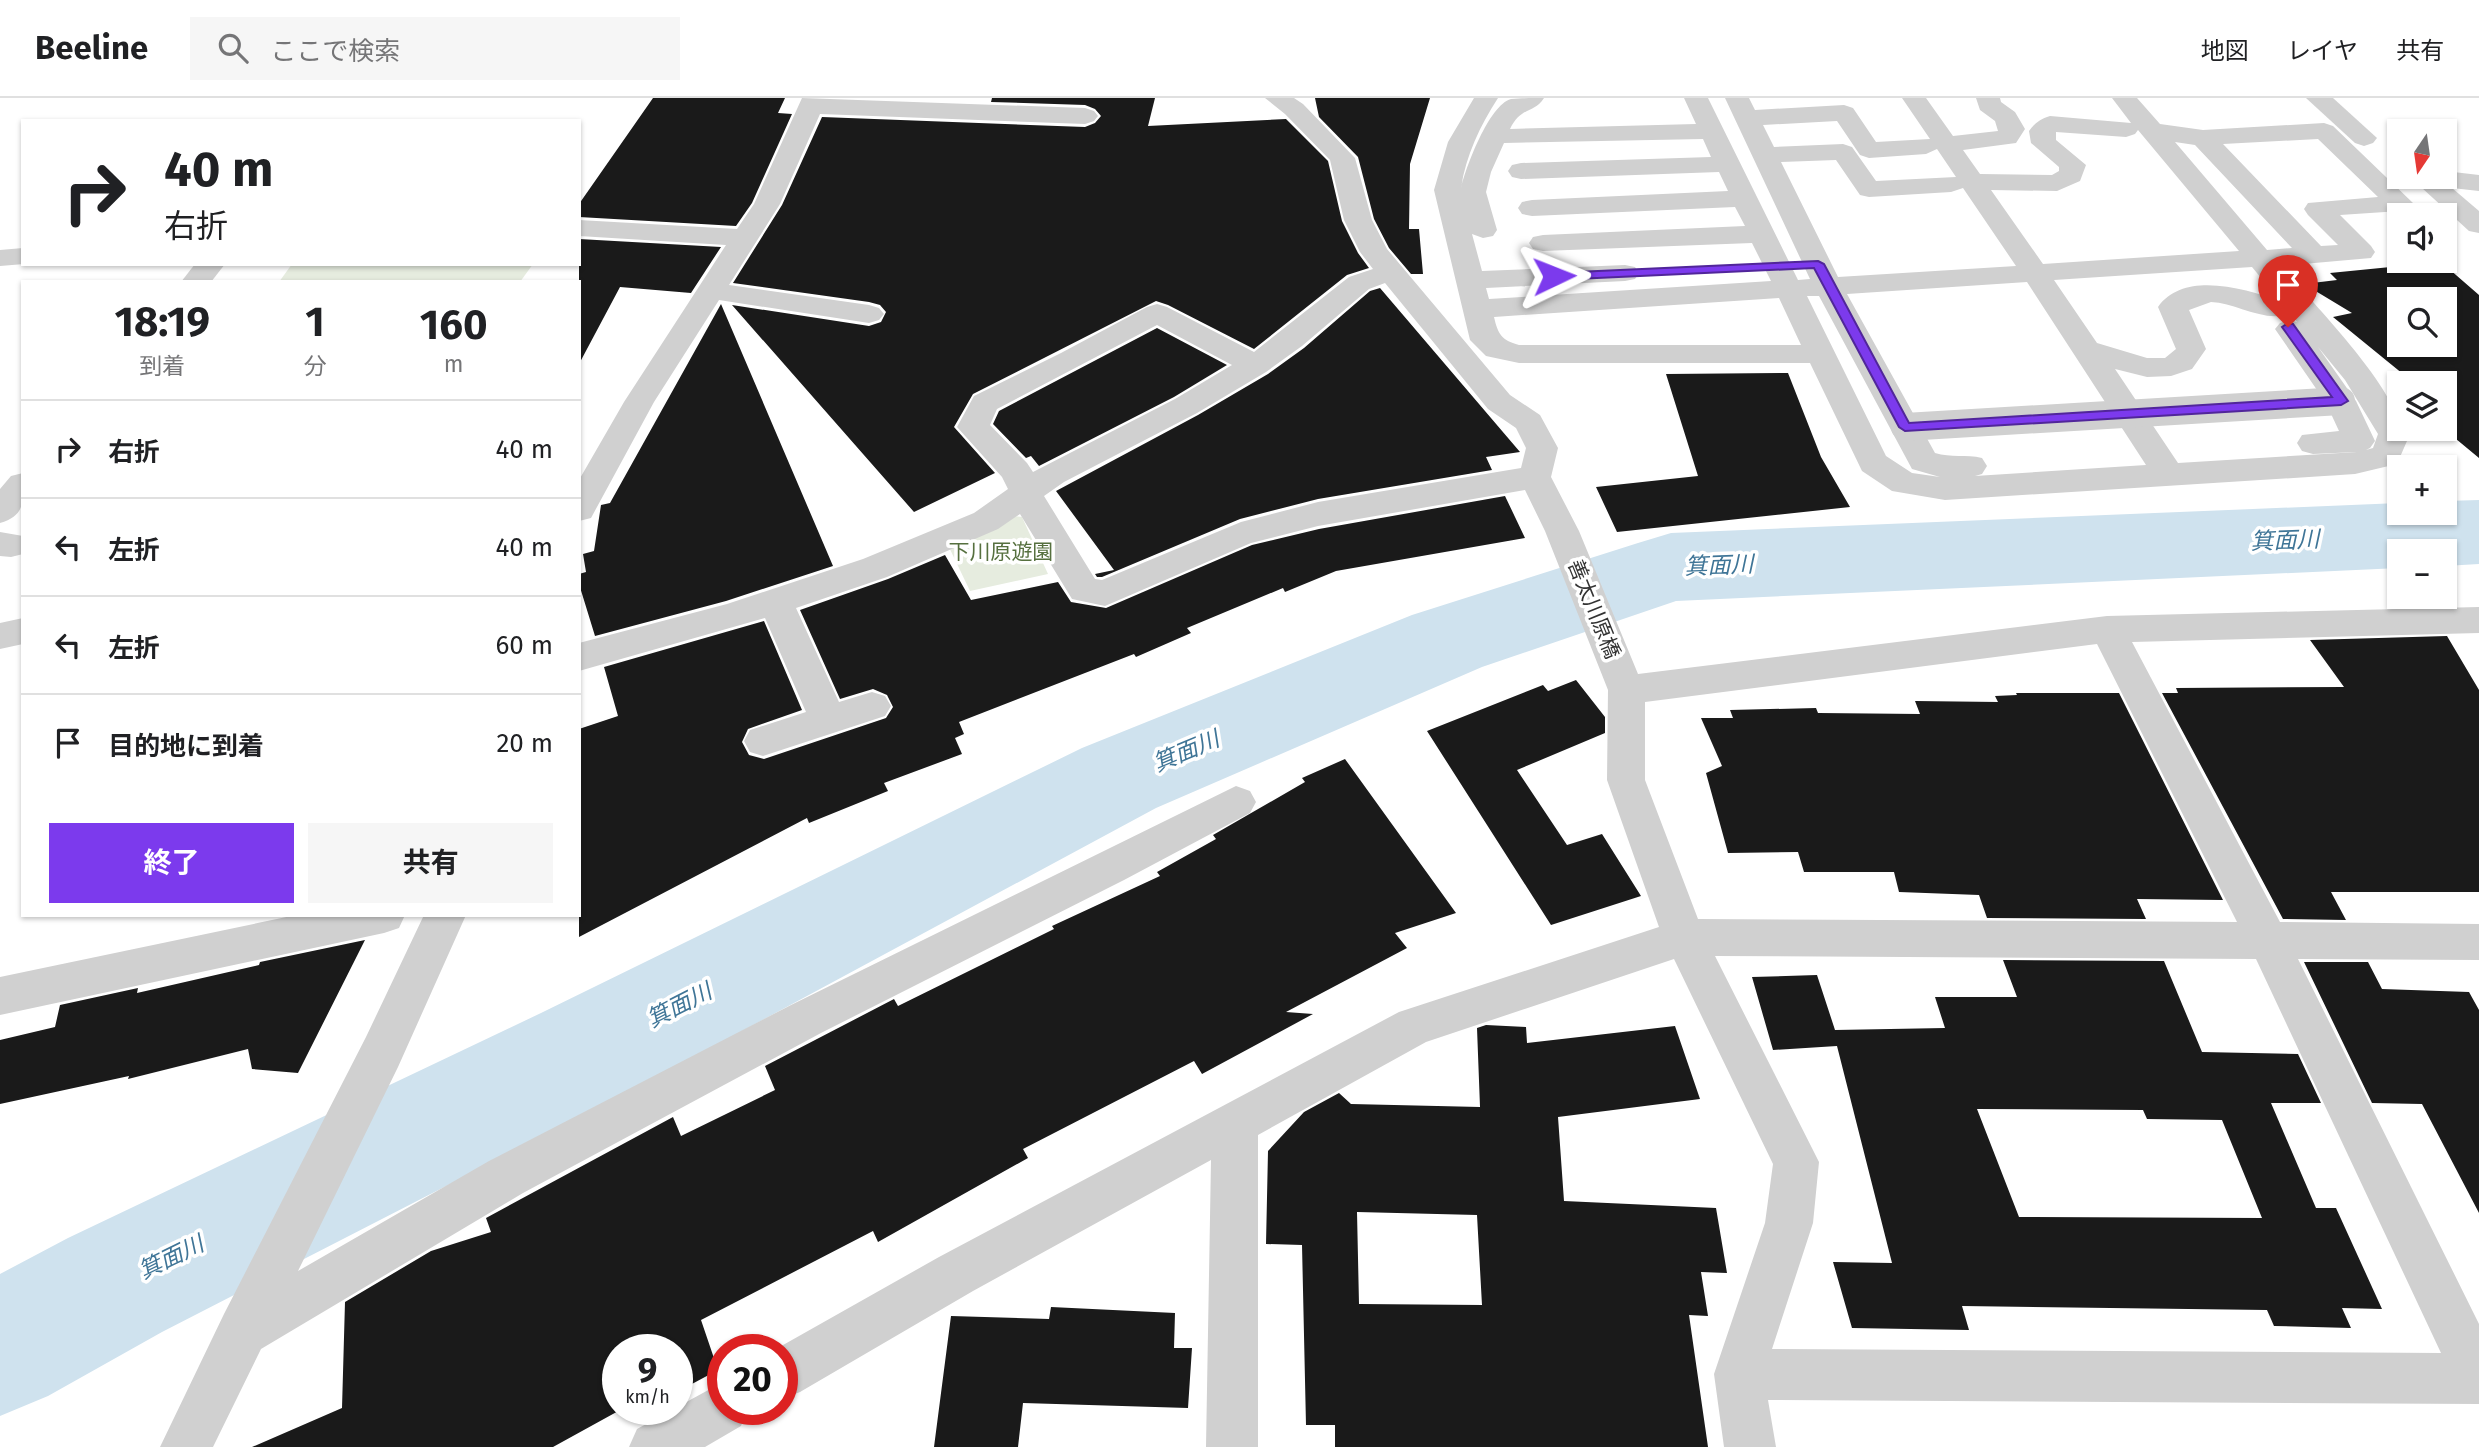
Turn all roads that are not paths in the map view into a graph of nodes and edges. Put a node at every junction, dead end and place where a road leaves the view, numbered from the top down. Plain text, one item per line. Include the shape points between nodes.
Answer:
1 (1532, 98) edge
2 (1696, 98) edge
3 (1891, 98) edge
4 (1914, 98) edge
5 (1988, 98) edge
6 (2099, 98) edge
7 (2124, 98) edge
8 (2318, 98) edge
9 (1283, 99) edge
10 (813, 102) edge
11 (978, 105) edge
12 (1742, 108) edge
13 (1087, 117) dead end
14 (1500, 118) edge
15 (2140, 130) junction
16 (1712, 131) junction
17 (2203, 138) junction
18 (1936, 145) junction
19 (1765, 155) junction
20 (2384, 155) dead end
21 (1728, 164) junction
22 (1521, 172) junction
23 (2457, 181) edge
24 (1961, 183) junction
25 (2479, 183) edge
26 (2438, 189) edge
27 (1745, 198) junction
28 (1532, 208) junction
29 (2479, 225) edge
30 (581, 228) edge
31 (1762, 234) junction
32 (744, 238) junction
33 (1543, 243) junction
34 (2239, 249) junction
35 (2314, 255) junction
36 (21, 256) edge
37 (0, 258) edge
38 (2014, 264) junction
39 (209, 266) edge
40 (1390, 272) junction
41 (1823, 275) junction
42 (1554, 276) junction
43 (1784, 278) junction
44 (1484, 279) junction
45 (197, 280) edge
46 (714, 291) junction
47 (1491, 308) junction
48 (2275, 309) junction
49 (869, 314) dead end
50 (1818, 346) junction
51 (2085, 349) junction
52 (1255, 365) junction
53 (2341, 401) junction
54 (1905, 427) junction
55 (2150, 465) junction
56 (1535, 477) junction
57 (21, 486) edge
58 (1026, 494) junction
59 (581, 500) edge
60 (0, 511) edge
61 (775, 601) junction
62 (2479, 620) edge
63 (2107, 629) junction
64 (21, 631) edge
65 (0, 636) edge
66 (581, 657) edge
67 (1626, 688) junction
68 (872, 706) dead end
69 (828, 720) junction
70 (763, 741) dead end
71 (1236, 802) dead end
72 (375, 917) edge
73 (444, 917) edge
74 (1685, 937) junction
75 (2269, 941) junction
76 (2479, 942) edge
77 (0, 996) edge
78 (1236, 1124) junction
79 (244, 1329) junction
80 (798, 1365) edge
81 (1739, 1374) junction
82 (2479, 1378) edge
83 (707, 1417) edge
84 (186, 1447) edge
85 (655, 1447) edge
86 (1232, 1447) edge
87 (1750, 1447) edge

1 - 14 street
2 - 16 street
3 - 18 street
4 - 18 street
5 - 18 street via 2012,129 2007,138
6 - 15 street
7 - 15 street
8 - 20 street
9 - 40 street via 1342,158 1358,220
10 - 11 street
10 - 32 street via 767,204
11 - 13 street
12 - 18 street via 1844,113 1869,150
12 - 19 street
14 - 16 street
14 - 22 street
14 - 44 street via 1464,132 1447,190
15 - 17 street
15 - 24 street via 2050,124 2042,131 2044,143 2073,165 2071,175 2057,183
15 - 34 street
16 - 21 street
17 - 35 street
17 - 35 street via 2324,131 2400,203 2318,209 2361,253
18 - 24 street
19 - 24 street via 1843,152 1869,189
19 - 41 street
21 - 22 street
21 - 27 street
22 - 28 street
23 - 25 street
24 - 38 street
26 - 29 street
27 - 28 street
27 - 31 street
28 - 33 street
30 - 32 street
31 - 33 street
31 - 43 street
32 - 46 street
33 - 42 street
34 - 35 street
34 - 38 street
34 - 48 street
34 - 55 street via 2357,374 2394,434 2386,456 2355,463
36 - 37 street
38 - 41 street
38 - 51 street
38 - 55 street
39 - 45 street
40 - 52 street via 1359,283
40 - 56 street via 1499,401 1529,422 1542,448
41 - 43 street
41 - 54 street
42 - 43 street
42 - 44 street
43 - 47 street
43 - 50 street
44 - 47 street
46 - 49 street
46 - 59 street via 639,402
47 - 50 street via 1485,340 1497,349 1519,354
48 - 51 street via 2239,297 2187,296 2172,307 2191,349 2180,363 2157,369 2122,363
48 - 53 street
50 - 55 street via 1873,463 1905,483 1945,489
51 - 55 street
52 - 58 street via 1054,474
52 - 58 street via 1157,313 985,403 973,427 1016,471
53 - 54 street, bridge
53 - 55 street via 2360,440
54 - 55 street via 1923,461 1947,468
56 - 58 street via 1318,514 1241,534 1105,593 1084,590
56 - 67 street, 善太川原橋
57 - 60 street
58 - 61 street via 986,521 875,568
61 - 66 street
61 - 69 street
62 - 63 street
63 - 67 street
63 - 75 street
64 - 65 street
67 - 74 street via 1626,780
68 - 69 street
69 - 70 street
71 - 79 street via 517,1171
72 - 77 street
73 - 79 street
74 - 75 street
74 - 78 street via 1414,1026
74 - 81 street via 1796,1162 1789,1223
75 - 76 street
75 - 82 street
78 - 80 street
78 - 86 street
79 - 84 street
81 - 82 street
81 - 87 street
83 - 85 street

